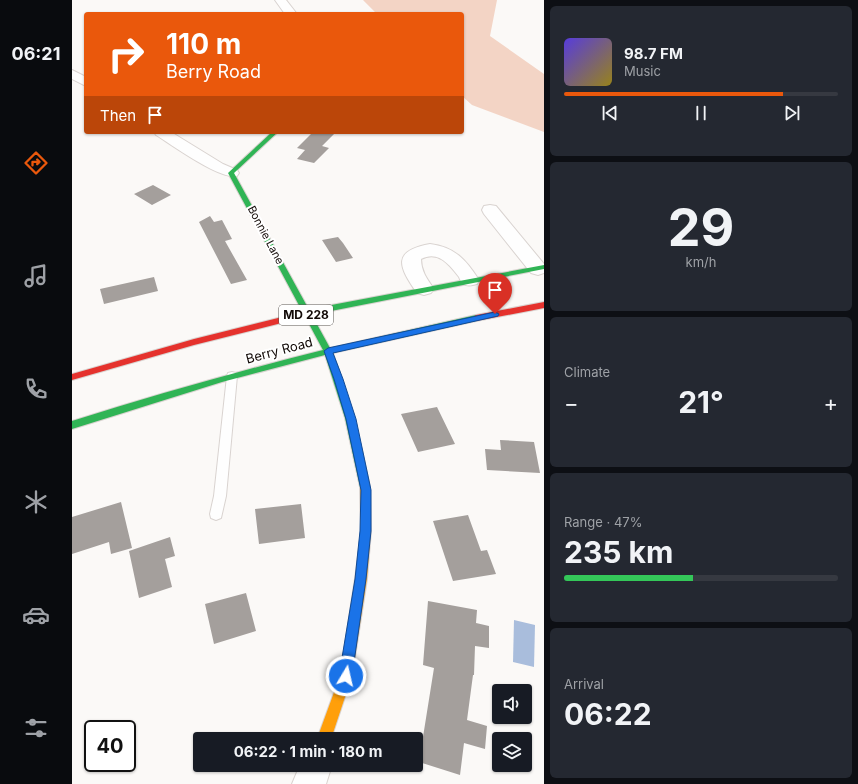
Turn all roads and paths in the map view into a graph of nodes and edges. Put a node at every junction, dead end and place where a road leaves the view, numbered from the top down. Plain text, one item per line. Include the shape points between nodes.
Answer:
1 (280, 0) edge
2 (289, 12) edge
3 (72, 74) edge
4 (84, 81) edge
5 (164, 134) edge
6 (273, 134) edge
7 (232, 173) junction
8 (490, 210) dead end
9 (541, 268) edge
10 (470, 280) junction
11 (424, 289) junction
12 (544, 305) edge
13 (308, 314) junction
14 (328, 351) junction
15 (232, 376) junction
16 (72, 377) edge
17 (72, 425) edge
18 (216, 514) dead end
19 (326, 732) edge
20 (313, 772) edge
21 (309, 784) edge

1 - 2 street
3 - 4 street
5 - 7 street via 218,168
6 - 7 main road
7 - 13 main road, Bonnie Lane
8 - 9 street
9 - 10 main road, Berry Road / MD 228
10 - 11 main road, Berry Road / MD 228
10 - 11 street via 452,257 430,249 412,256 410,265
11 - 13 main road, Berry Road / MD 228
12 - 14 main road, Berry Road
13 - 14 main road, Bonnie Lane
13 - 16 main road, Berry Road / MD 228
14 - 15 main road, Berry Road
14 - 19 main road, Bonnie Lane via 339,379 360,456 366,490 366,523 361,579 346,676
15 - 17 main road, Berry Road
15 - 18 lane
20 - 21 street

